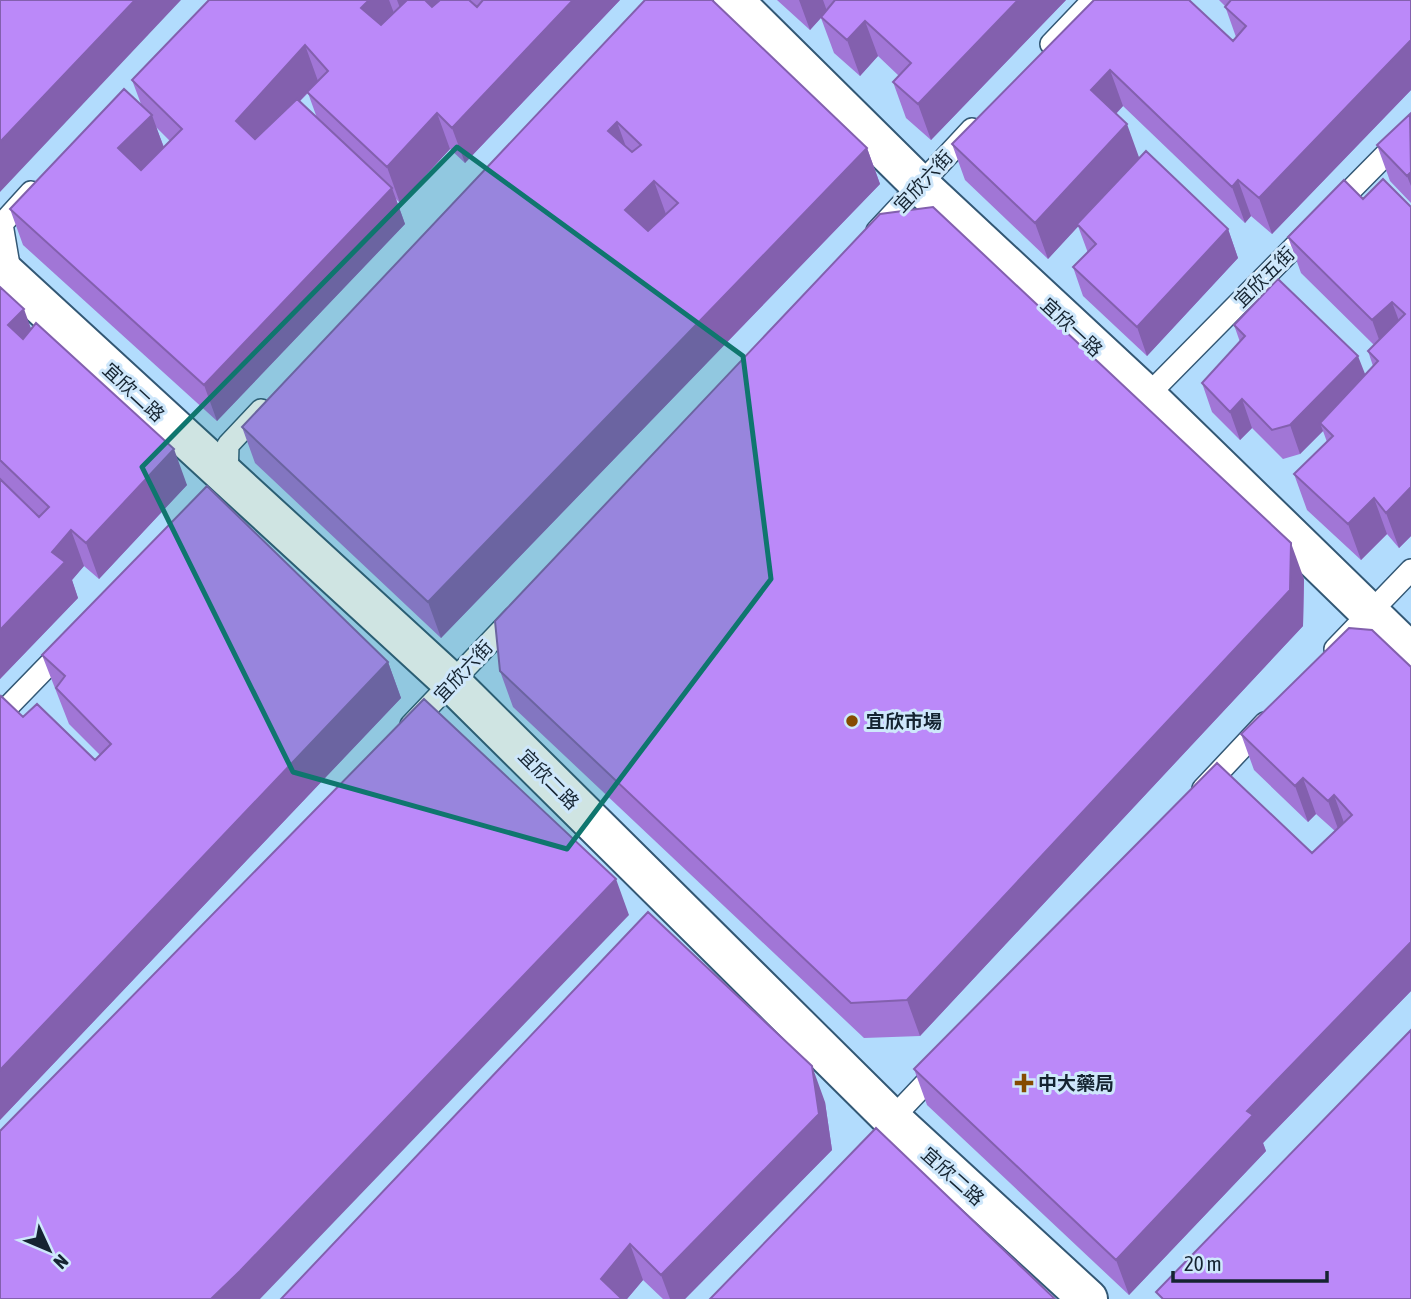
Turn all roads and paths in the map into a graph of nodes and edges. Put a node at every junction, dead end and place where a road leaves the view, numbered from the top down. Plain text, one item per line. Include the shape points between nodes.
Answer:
1 (733, 0) edge
2 (1093, 0) edge
3 (1038, 59) edge
4 (984, 117) edge
5 (1411, 129) edge
6 (50, 173) edge
7 (920, 186) junction
8 (862, 246) edge
9 (4, 280) edge
10 (276, 395) edge
11 (1147, 396) junction
12 (219, 489) junction
13 (1411, 570) edge
14 (528, 602) edge
15 (1369, 613) junction
16 (76, 636) edge
17 (1411, 653) edge
18 (1321, 663) edge
19 (452, 683) junction
20 (1283, 704) edge
21 (0, 715) edge
22 (395, 743) edge
23 (1188, 805) edge
24 (958, 1048) edge
25 (882, 1129) junction
26 (1088, 1299) edge

1 - 7 street, 宜欣一路
2 - 3 lane
4 - 7 lane, 宜欣六街
5 - 11 lane, 宜欣五街
6 - 9 lane via 2,224
7 - 8 lane, 宜欣六街
7 - 11 street, 宜欣一路
9 - 12 street, 宜欣二路
10 - 12 lane via 228,445
11 - 15 street, 宜欣一路
12 - 19 street, 宜欣二路
13 - 15 lane
14 - 19 lane, 宜欣六街
15 - 17 street, 宜欣一路
15 - 18 lane
16 - 21 lane
19 - 22 lane, 宜欣六街
19 - 25 street, 宜欣二路
20 - 23 lane
24 - 25 lane
25 - 26 street, 宜欣二路

